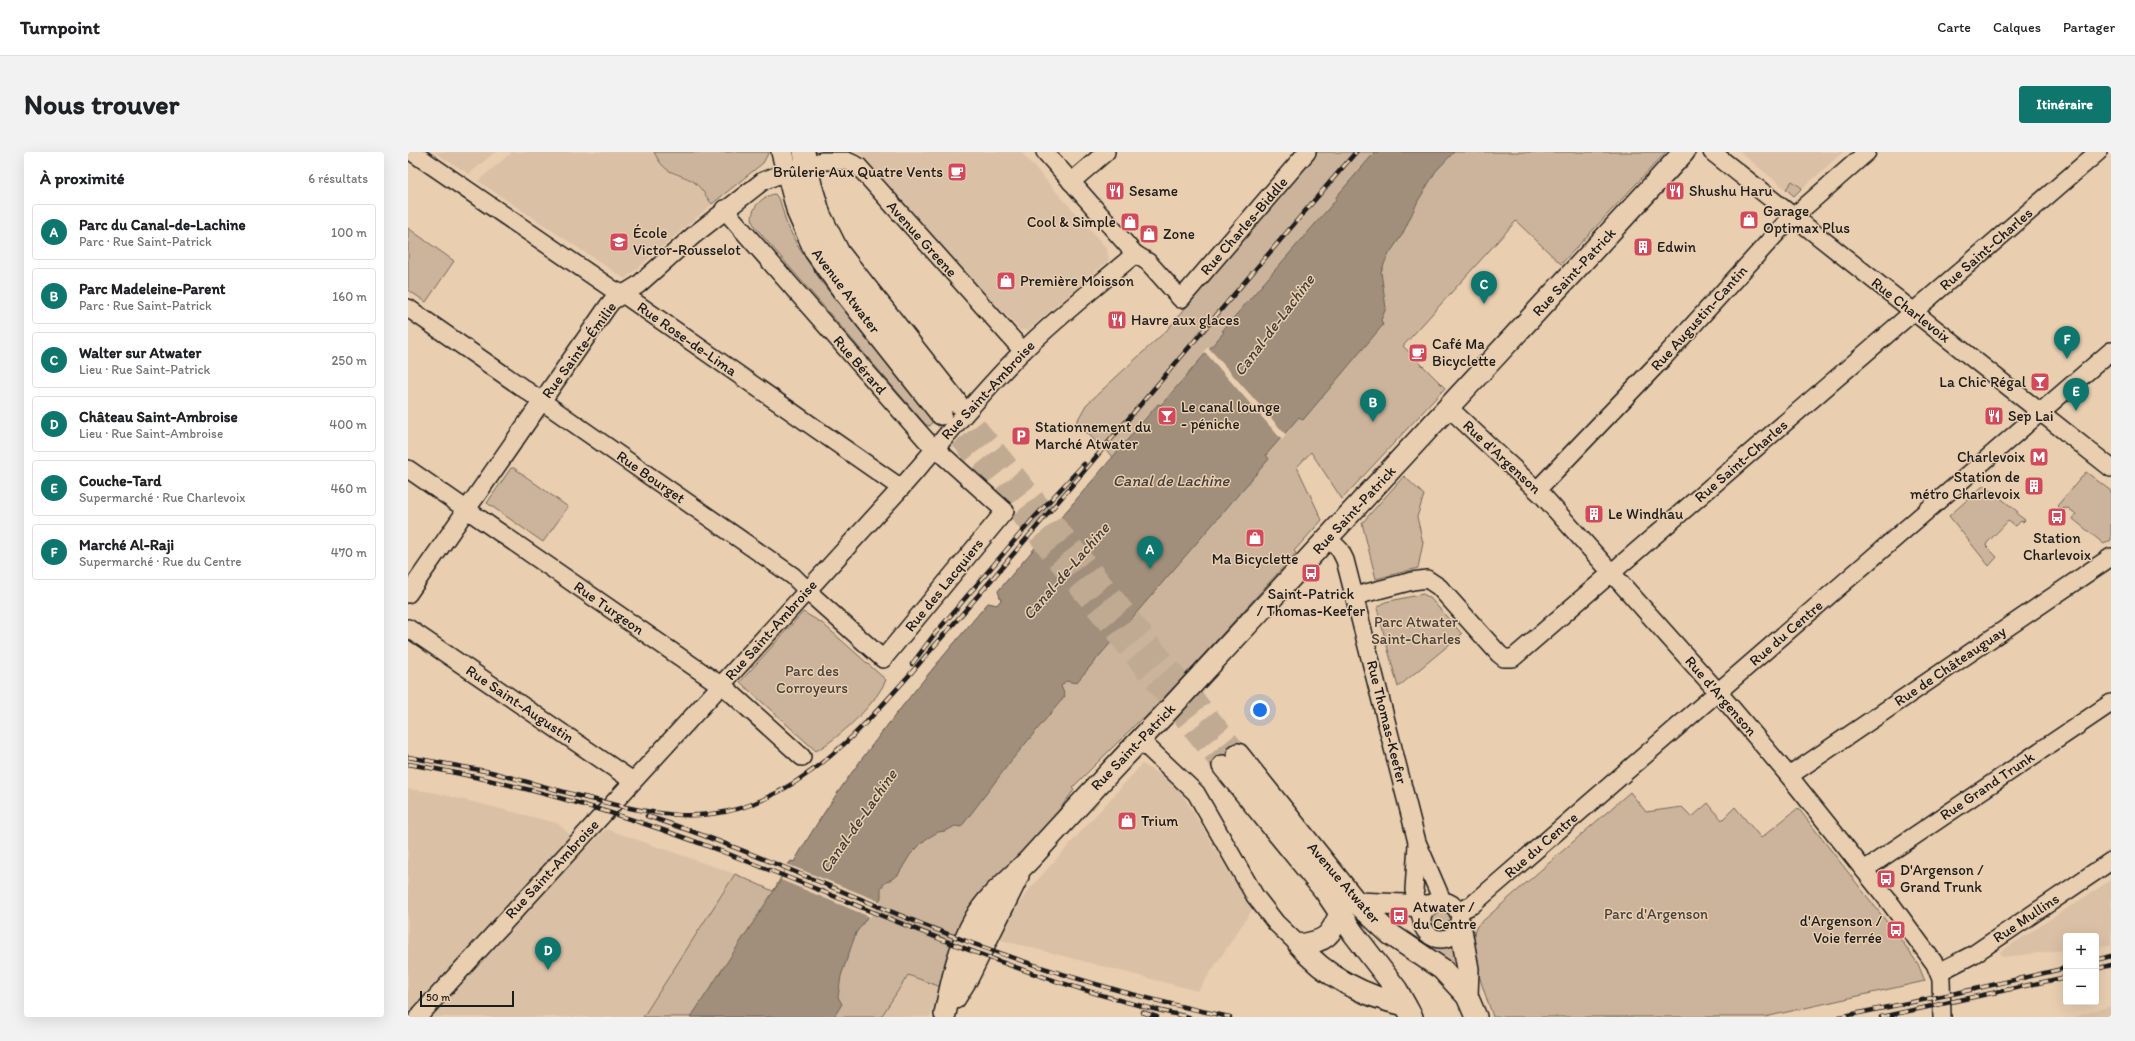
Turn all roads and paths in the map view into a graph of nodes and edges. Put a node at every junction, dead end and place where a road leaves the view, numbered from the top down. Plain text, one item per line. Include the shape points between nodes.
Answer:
1 (412, 152) edge
2 (1045, 152) edge
3 (1106, 152) edge
4 (1307, 152) edge
5 (1684, 152) edge
6 (1712, 152) edge
7 (1867, 152) edge
8 (2098, 152) edge
9 (805, 158) edge
10 (784, 162) edge
11 (1071, 182) junction
12 (724, 209) junction
13 (1793, 216) junction
14 (1135, 254) junction
15 (623, 294) junction
16 (408, 308) edge
17 (1913, 311) junction
18 (1023, 351) junction
19 (2111, 351) edge
20 (542, 400) junction
21 (1448, 407) junction
22 (2040, 413) junction
23 (935, 448) junction
24 (2111, 468) edge
25 (408, 469) edge
26 (901, 488) junction
27 (1538, 490) junction
28 (467, 509) junction
29 (1004, 511) joint
30 (1328, 538) junction
31 (2111, 557) edge
32 (1612, 572) junction
33 (807, 590) junction
34 (408, 594) edge
35 (1355, 596) junction
36 (408, 628) edge
37 (883, 659) joint
38 (720, 685) junction
39 (1718, 692) junction
40 (2111, 703) edge
41 (1140, 740) junction
42 (802, 756) dead end
43 (1230, 760) tunnel mouth
44 (1789, 776) junction
45 (633, 781) junction
46 (1417, 842) junction
47 (2111, 861) edge
48 (1864, 870) junction
49 (1421, 904) junction
50 (1349, 908) junction
51 (1459, 918) junction
52 (1299, 945) junction
53 (1939, 972) junction
54 (1467, 996) junction
55 (1408, 1011) edge
56 (944, 1015) edge
57 (418, 1017) edge
58 (1476, 1017) edge
59 (1942, 1017) edge

1 - 15 street, Rue Rose-de-Lima
2 - 11 street
3 - 11 street
4 - 14 street, Rue Charles-Biddle via 1181,299 1148,262
5 - 21 main road, Rue Saint-Patrick
6 - 13 street, Rue Charlevoix
7 - 13 street, Rue Augustin-Cantin
8 - 17 street, Rue Saint-Charles
9 - 10 street, Rue Sainte-Émilie
9 - 10 main road, Avenue Atwater via 820,215 839,253 948,408 825,267 800,220
9 - 18 street, Avenue Greene via 847,161 858,166
10 - 12 street, Rue Sainte-Émilie
11 - 14 street
12 - 15 street, Rue Sainte-Émilie via 638,285
12 - 23 street, Rue Bérard
13 - 17 street, Rue Charlevoix
13 - 27 street, Rue Augustin-Cantin
14 - 18 street, Rue Saint-Ambroise
15 - 20 street, Rue Sainte-Émilie via 608,306
15 - 26 street, Rue Rose-de-Lima
16 - 20 street, Rue Bourget
17 - 22 street, Rue Charlevoix
17 - 32 street, Rue Saint-Charles
18 - 23 street, Rue Saint-Ambroise
19 - 22 street, Rue du Centre
20 - 28 street, Rue Sainte-Émilie
20 - 33 street, Rue Bourget via 793,576
21 - 27 street, Rue d'Argenson
21 - 30 main road, Rue Saint-Patrick
22 - 24 street, Rue Charlevoix
22 - 39 street, Rue du Centre
23 - 26 street, Rue Saint-Ambroise
23 - 29 street, Rue Bérard
25 - 28 street, Rue Turgeon
26 - 33 street, Rue Saint-Ambroise
27 - 32 street, Rue d'Argenson
28 - 34 street, Rue Sainte-Émilie
28 - 38 street, Rue Turgeon
29 - 37 street, Rue des Lacquiers
30 - 35 street, Rue Thomas-Keefer via 1344,557
30 - 41 main road, Rue Saint-Patrick
31 - 44 street, Rue de Châteauguay
32 - 35 street, Rue Saint-Charles via 1510,658 1504,658 1499,654 1439,587 1427,579
32 - 39 street, Rue d'Argenson
33 - 37 street, Rue Bourget
33 - 38 street, Rue Saint-Ambroise
35 - 46 street, Rue Thomas-Keefer
36 - 45 street, Rue Saint-Augustin
38 - 42 street, Rue Turgeon
38 - 45 street, Rue Saint-Ambroise
39 - 44 street, Rue d'Argenson
39 - 51 street, Rue du Centre
40 - 48 street, Rue Grand Trunk
41 - 52 street via 1196,793 1255,896 1276,924
41 - 56 main road, Rue Saint-Patrick via 1022,867 990,896 974,919 959,956
43 - 50 main road, Avenue Atwater via 1325,891
44 - 48 street, Rue d'Argenson
45 - 57 street, Rue Saint-Ambroise
46 - 49 street, Rue Thomas-Keefer
46 - 49 street, Rue Thomas-Keefer
47 - 53 street, Rue Mullins via 1974,954
48 - 53 street, Rue d'Argenson via 1924,947
49 - 50 main road
49 - 51 street via 1451,903
49 - 51 street via 1426,931 1438,938 1452,935
50 - 52 main road via 1326,938
50 - 54 main road, Avenue Atwater via 1442,969
50 - 55 main road, Avenue Atwater
51 - 54 main road via 1468,969
52 - 55 main road via 1312,961 1334,976
53 - 59 street, Rue d'Argenson
54 - 58 main road, Avenue Atwater

